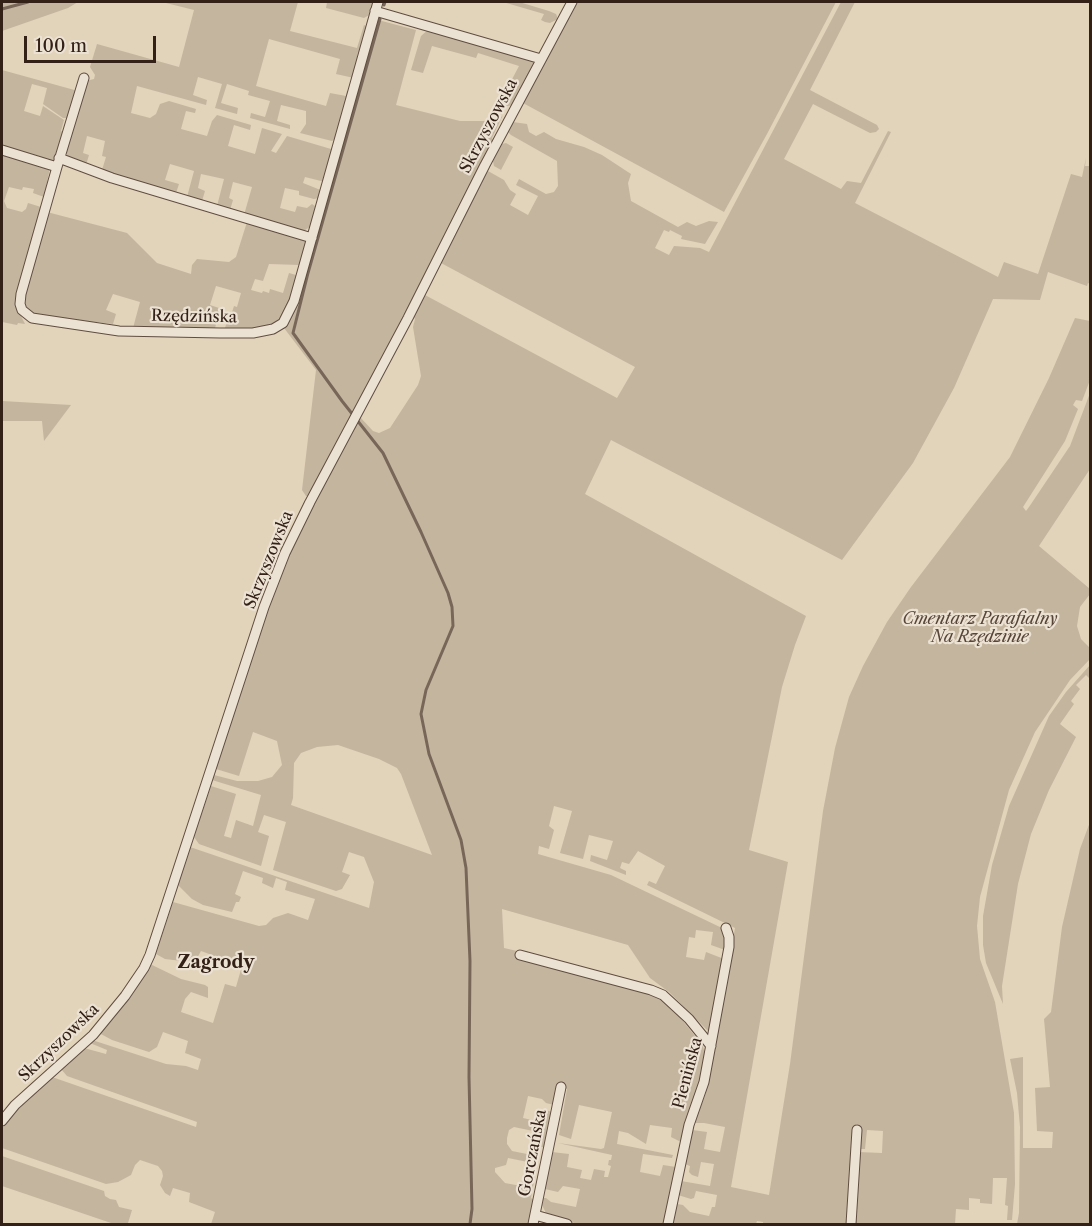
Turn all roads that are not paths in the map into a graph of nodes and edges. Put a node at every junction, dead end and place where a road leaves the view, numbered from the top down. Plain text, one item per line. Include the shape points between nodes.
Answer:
1 (572, 2) edge
2 (376, 6) edge
3 (541, 59) junction
4 (84, 78) dead end
5 (2, 150) edge
6 (58, 163) junction
7 (312, 238) junction
8 (726, 928) dead end
9 (520, 955) dead end
10 (711, 1046) junction
11 (561, 1088) dead end
12 (2, 1120) edge
13 (857, 1130) dead end
14 (534, 1220) edge
15 (567, 1224) edge
16 (668, 1224) edge
17 (851, 1224) edge

1 - 3 street, Skrzyszowska
2 - 3 street, Rzędzińska
2 - 7 street, Rzędzińska
3 - 12 street, Skrzyszowska via 276,574 144,968 97,1030
4 - 6 street, Rzędzińska
5 - 6 street
6 - 7 street
6 - 7 street, Rzędzińska via 21,294 22,310 32,318 119,331 254,333 273,329 283,323 294,301
8 - 10 street, Pienińska via 729,947
9 - 10 street via 663,995
10 - 16 street, Pienińska
11 - 14 street, Gorczańska
13 - 17 street
14 - 15 street

